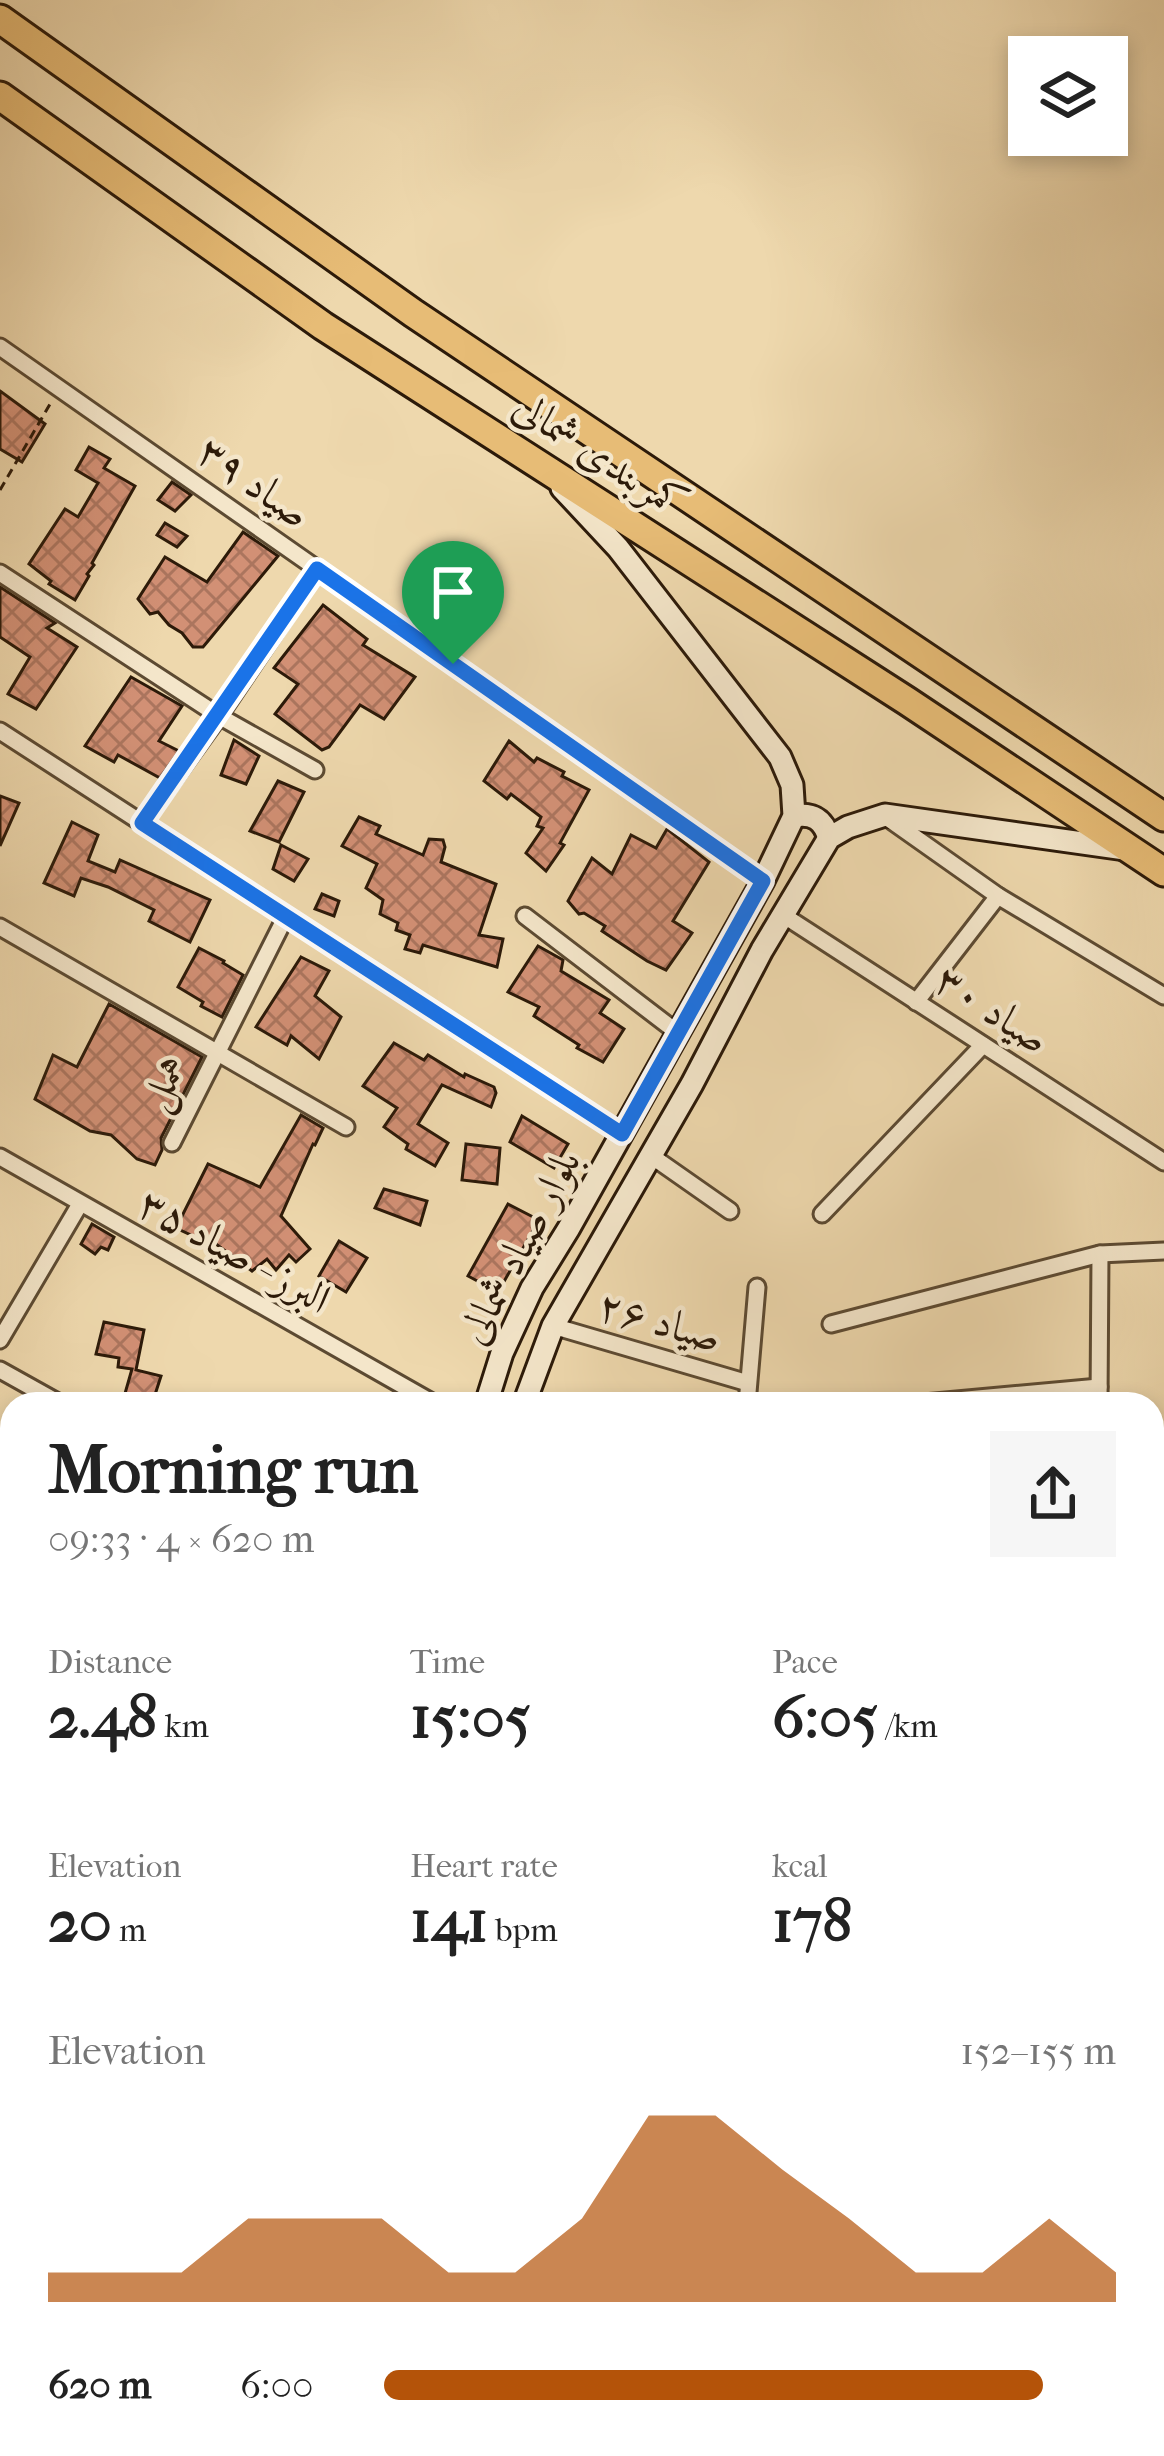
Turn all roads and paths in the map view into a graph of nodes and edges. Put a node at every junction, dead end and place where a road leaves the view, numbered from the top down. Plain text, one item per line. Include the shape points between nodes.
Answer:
1 (0, 19) edge
2 (0, 96) edge
3 (0, 347) edge
4 (59, 388) junction
5 (541, 466) junction
6 (0, 490) edge
7 (317, 569) junction
8 (0, 573) edge
9 (219, 716) junction
10 (0, 731) edge
11 (315, 770) dead end
12 (885, 815) junction
13 (794, 816) junction
14 (1164, 817) edge
15 (142, 823) junction
16 (829, 838) junction
17 (1130, 849) junction
18 (1164, 872) edge
19 (763, 881) junction
20 (998, 896) junction
21 (783, 915) junction
22 (286, 916) junction
23 (525, 916) dead end
24 (0, 927) edge
25 (1164, 996) edge
26 (916, 1002) junction
27 (678, 1033) junction
28 (983, 1045) junction
29 (217, 1053) junction
30 (346, 1127) dead end
31 (622, 1134) junction
32 (172, 1143) dead end
33 (650, 1155) junction
34 (0, 1156) edge
35 (1164, 1162) edge
36 (80, 1204) junction
37 (730, 1211) dead end
38 (822, 1214) dead end
39 (1164, 1251) edge
40 (1100, 1254) junction
41 (757, 1287) dead end
42 (831, 1324) dead end
43 (553, 1326) junction
44 (0, 1340) edge
45 (0, 1370) edge
46 (748, 1383) junction
47 (39, 1392) edge
48 (414, 1392) edge
49 (490, 1392) edge
50 (528, 1392) edge
51 (748, 1392) edge
52 (1099, 1392) edge

1 - 14 highway via 413,313
2 - 5 highway, کمربندی شمالی via 323,326
3 - 4 street, صیاد ۳۹
4 - 6 path
4 - 7 street, صیاد ۳۹
5 - 13 main road via 618,548 780,758
5 - 17 highway, کمربندی شمالی
7 - 9 street
7 - 19 street, صیاد ۳۹
8 - 9 street
9 - 11 street
9 - 15 street
10 - 15 street
12 - 16 main road
12 - 17 main road
12 - 20 street
13 - 16 main road via 817,818
13 - 19 main road, بلوار صیاد شمالی
15 - 22 street
16 - 21 main road, بلوار صیاد شمالی
17 - 18 highway, کمربندی شمالی
19 - 27 main road, بلوار صیاد شمالی
20 - 25 street
20 - 26 street
21 - 26 street, صیاد ۳۰
21 - 33 main road, بلوار صیاد شمالی
22 - 29 street, همل
22 - 31 street
23 - 27 street
24 - 29 street
26 - 28 street, صیاد ۳۰
27 - 31 main road, بلوار صیاد شمالی
28 - 35 street, صیاد ۳۰
28 - 38 street
29 - 30 street
29 - 32 street, همل
31 - 49 main road, بلوار صیاد شمالی via 532,1288
33 - 37 street
33 - 43 main road, بلوار صیاد شمالی
34 - 36 street, البرز - صیاد ۳۵
36 - 44 street
36 - 48 street, البرز - صیاد ۳۵
39 - 40 street
40 - 42 street
40 - 52 street
41 - 46 street
43 - 46 street, صیاد ۲۶
43 - 50 main road, بلوار صیاد شمالی
45 - 47 street
46 - 51 street

